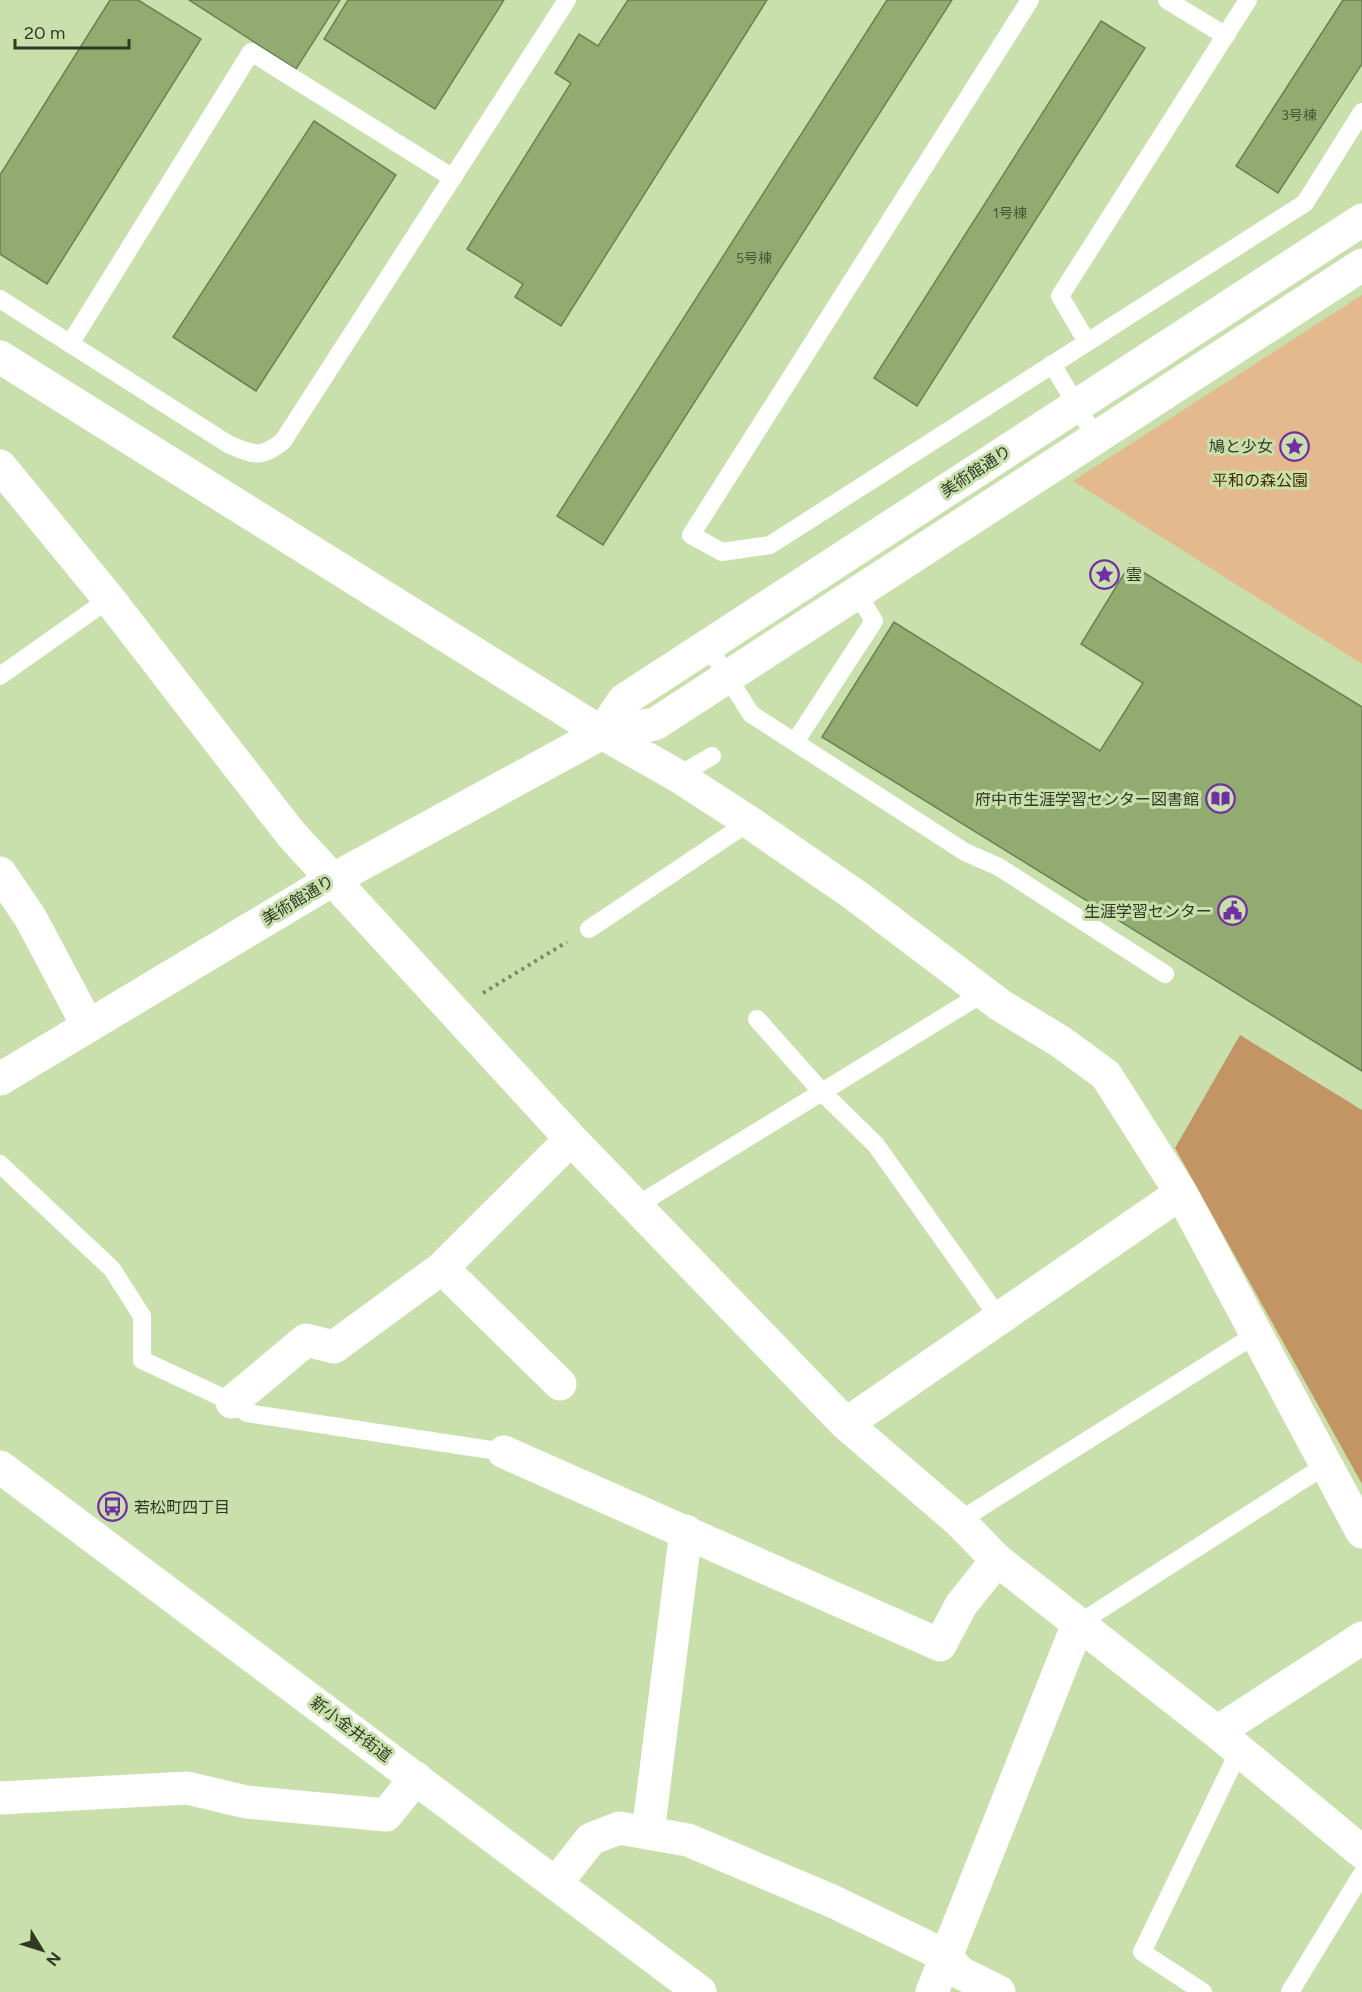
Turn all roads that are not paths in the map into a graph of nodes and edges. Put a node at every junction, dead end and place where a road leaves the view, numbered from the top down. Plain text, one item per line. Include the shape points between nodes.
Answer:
1 (567, 0) edge
2 (1030, 0) edge
3 (1167, 0) edge
4 (1248, 0) edge
5 (1226, 36) junction
6 (1360, 121) edge
7 (453, 178) junction
8 (1362, 220) edge
9 (1362, 265) edge
10 (0, 299) edge
11 (1217, 314) junction
12 (1087, 342) junction
13 (70, 344) junction
14 (1236, 346) junction
15 (0, 357) edge
16 (1052, 364) junction
17 (1077, 405) junction
18 (1096, 438) junction
19 (0, 466) edge
20 (857, 593) junction
21 (109, 599) junction
22 (708, 646) junction
23 (0, 676) edge
24 (728, 677) junction
25 (602, 733) junction
26 (795, 742) junction
27 (712, 756) dead end
28 (678, 776) junction
29 (749, 822) junction
30 (0, 873) edge
31 (333, 879) junction
32 (589, 929) road end
33 (1166, 974) dead end
34 (985, 992) junction
35 (758, 1019) dead end
36 (88, 1026) junction
37 (0, 1079) edge
38 (820, 1091) junction
39 (571, 1139) junction
40 (0, 1164) edge
41 (1181, 1193) junction
42 (636, 1206) junction
43 (442, 1268) junction
44 (999, 1318) junction
45 (1258, 1334) junction
46 (560, 1384) dead end
47 (232, 1402) junction
48 (846, 1424) junction
49 (504, 1452) joint
50 (1326, 1465) junction
51 (0, 1467) edge
52 (959, 1521) junction
53 (686, 1531) junction
54 (1362, 1532) edge
55 (997, 1560) junction
56 (1078, 1624) junction
57 (1362, 1638) edge
58 (1228, 1741) junction
59 (416, 1778) junction
60 (0, 1798) edge
61 (648, 1833) junction
62 (1362, 1852) edge
63 (1362, 1875) edge
64 (556, 1883) junction
65 (946, 1956) junction
66 (700, 1992) edge
67 (932, 1992) edge
68 (999, 1992) edge
69 (1203, 1992) edge
70 (1290, 1992) edge

1 - 7 lane
2 - 16 lane via 691,536 722,552 770,545
3 - 5 lane
4 - 5 lane
5 - 12 lane via 1060,296
6 - 12 lane via 1305,203
7 - 13 lane via 283,441 269,452 252,454 228,444
7 - 13 lane via 251,52
8 - 11 street, 美術館通り
9 - 14 street, 美術館通り
10 - 13 lane
11 - 14 street
11 - 17 street, 美術館通り
12 - 16 lane
14 - 18 street, 美術館通り
15 - 25 street
16 - 17 lane
17 - 18 lane
17 - 22 street, 美術館通り
18 - 20 street, 美術館通り
19 - 21 street
20 - 24 street, 美術館通り
20 - 26 lane via 874,621
21 - 23 lane
21 - 31 street via 291,834
22 - 24 lane
22 - 25 street, 美術館通り via 624,700
24 - 25 street, 美術館通り via 655,724
24 - 26 lane via 751,714
25 - 28 street
25 - 31 street, 美術館通り
26 - 33 lane via 965,852 999,867
27 - 28 lane
28 - 29 street
29 - 32 lane
29 - 34 street
30 - 36 street via 30,917
31 - 36 street, 美術館通り
31 - 39 street
34 - 38 lane
34 - 41 street via 1106,1075
35 - 38 lane
36 - 37 street, 美術館通り
38 - 42 lane
38 - 44 lane via 876,1145
39 - 42 street
39 - 43 street
40 - 47 lane via 112,1269 142,1316 142,1360
41 - 44 street
41 - 45 street
42 - 48 street
43 - 46 street
43 - 47 street via 334,1347 306,1340
44 - 48 street
45 - 50 street
45 - 52 lane
47 - 49 lane via 247,1413
48 - 52 street
49 - 53 street
50 - 54 street
50 - 56 lane
51 - 59 street, 新小金井街道
52 - 55 street
53 - 55 street via 940,1645 961,1605
53 - 61 street
55 - 56 street
56 - 58 street
56 - 65 street
57 - 58 street
58 - 62 street
58 - 69 lane via 1143,1952
59 - 60 street via 386,1815 246,1802 187,1788
59 - 64 street, 新小金井街道
61 - 64 street via 619,1828 591,1839
61 - 65 street via 688,1840 832,1901
63 - 70 lane
64 - 66 street, 新小金井街道
65 - 67 street
65 - 68 street via 959,1972

